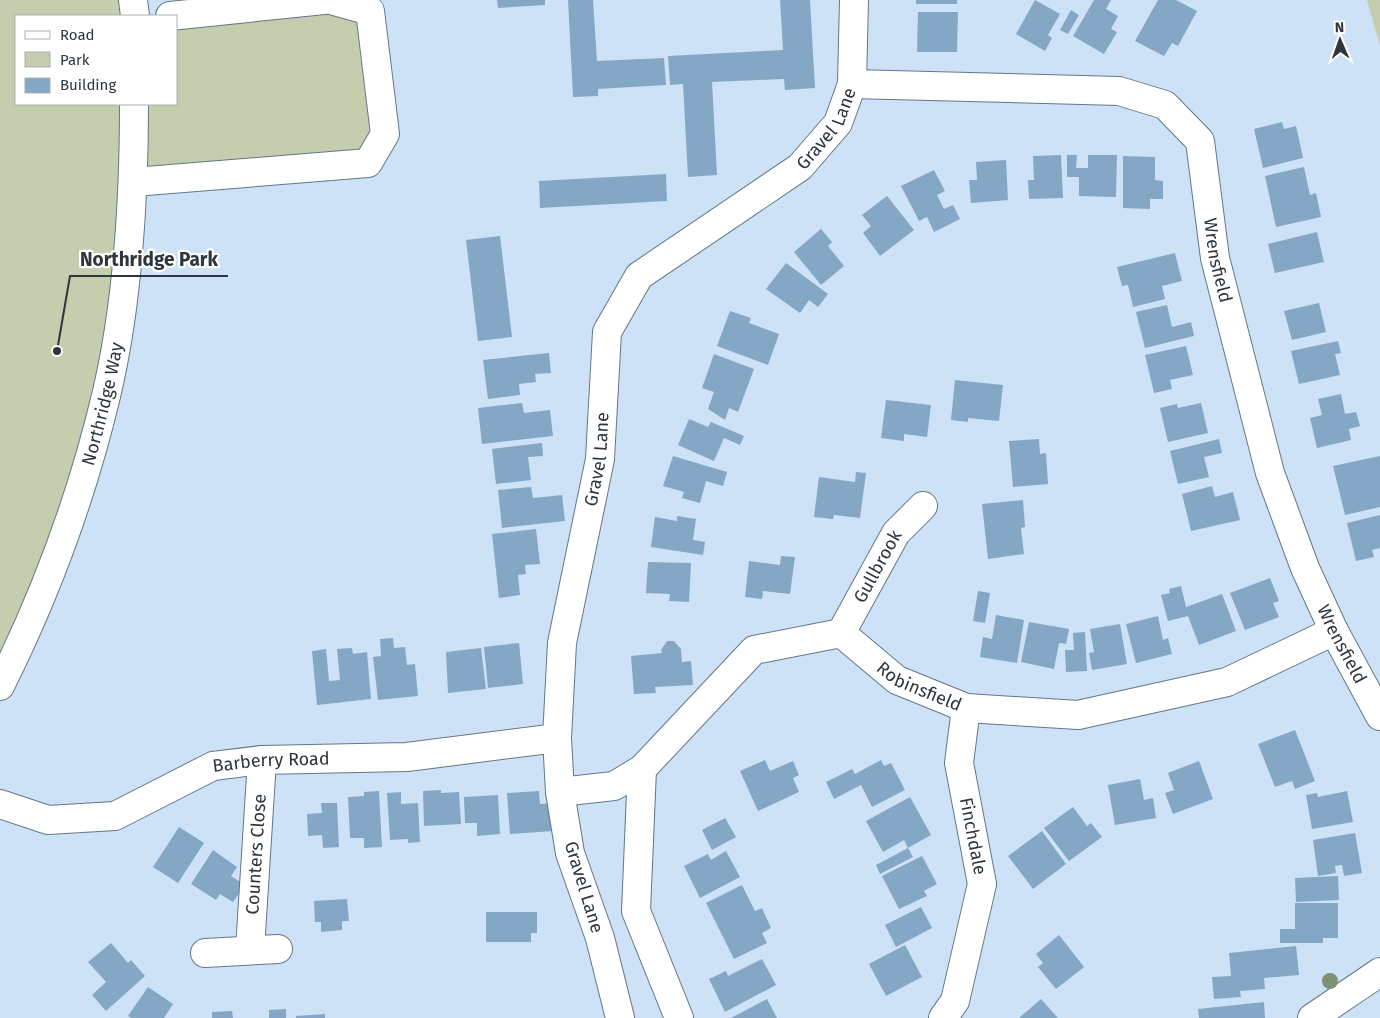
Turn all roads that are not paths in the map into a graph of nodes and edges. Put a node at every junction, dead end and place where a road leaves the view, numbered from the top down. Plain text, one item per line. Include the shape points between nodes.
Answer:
1 (133, 0) edge
2 (324, 0) edge
3 (330, 0) edge
4 (854, 0) edge
5 (134, 15) edge
6 (178, 15) edge
7 (852, 84) junction
8 (134, 105) edge
9 (134, 182) junction
10 (923, 506) dead end
11 (1334, 631) junction
12 (841, 633) junction
13 (0, 686) edge
14 (966, 708) junction
15 (1380, 716) edge
16 (557, 738) junction
17 (262, 760) junction
18 (642, 769) junction
19 (560, 792) junction
20 (0, 804) edge
21 (250, 949) junction
22 (278, 949) dead end
23 (205, 953) dead end
24 (1380, 972) edge
25 (620, 1018) edge
26 (679, 1018) edge
27 (942, 1018) edge
28 (1312, 1018) edge

1 - 5 street
2 - 6 street
3 - 9 street via 370,11 385,134 368,163
4 - 7 street, Gravel Lane
7 - 11 street, Wrensfield via 1119,91 1165,105 1200,141 1215,258 1270,473 1305,568
7 - 16 street, Gravel Lane via 838,123 800,167 639,276 607,332 600,459 562,643
8 - 9 street, Northridge Way
9 - 13 street, Northridge Way via 121,308 106,395 79,494 26,633
10 - 12 street, Gullbrook via 896,533
11 - 14 street, Robinsfield via 1228,682 1078,715
11 - 15 street, Wrensfield
12 - 14 street, Robinsfield via 897,680
12 - 18 street via 754,650
14 - 27 street, Finchdale via 959,763 982,884 955,1001
16 - 17 street, Barberry Road via 407,757
16 - 19 street, Gravel Lane
17 - 20 street, Barberry Road via 213,766 115,816 48,820
17 - 21 street, Counters Close
18 - 19 street via 614,786
18 - 26 street via 636,911
19 - 25 street, Gravel Lane via 570,853 600,938
21 - 22 street
21 - 23 street
24 - 28 street

